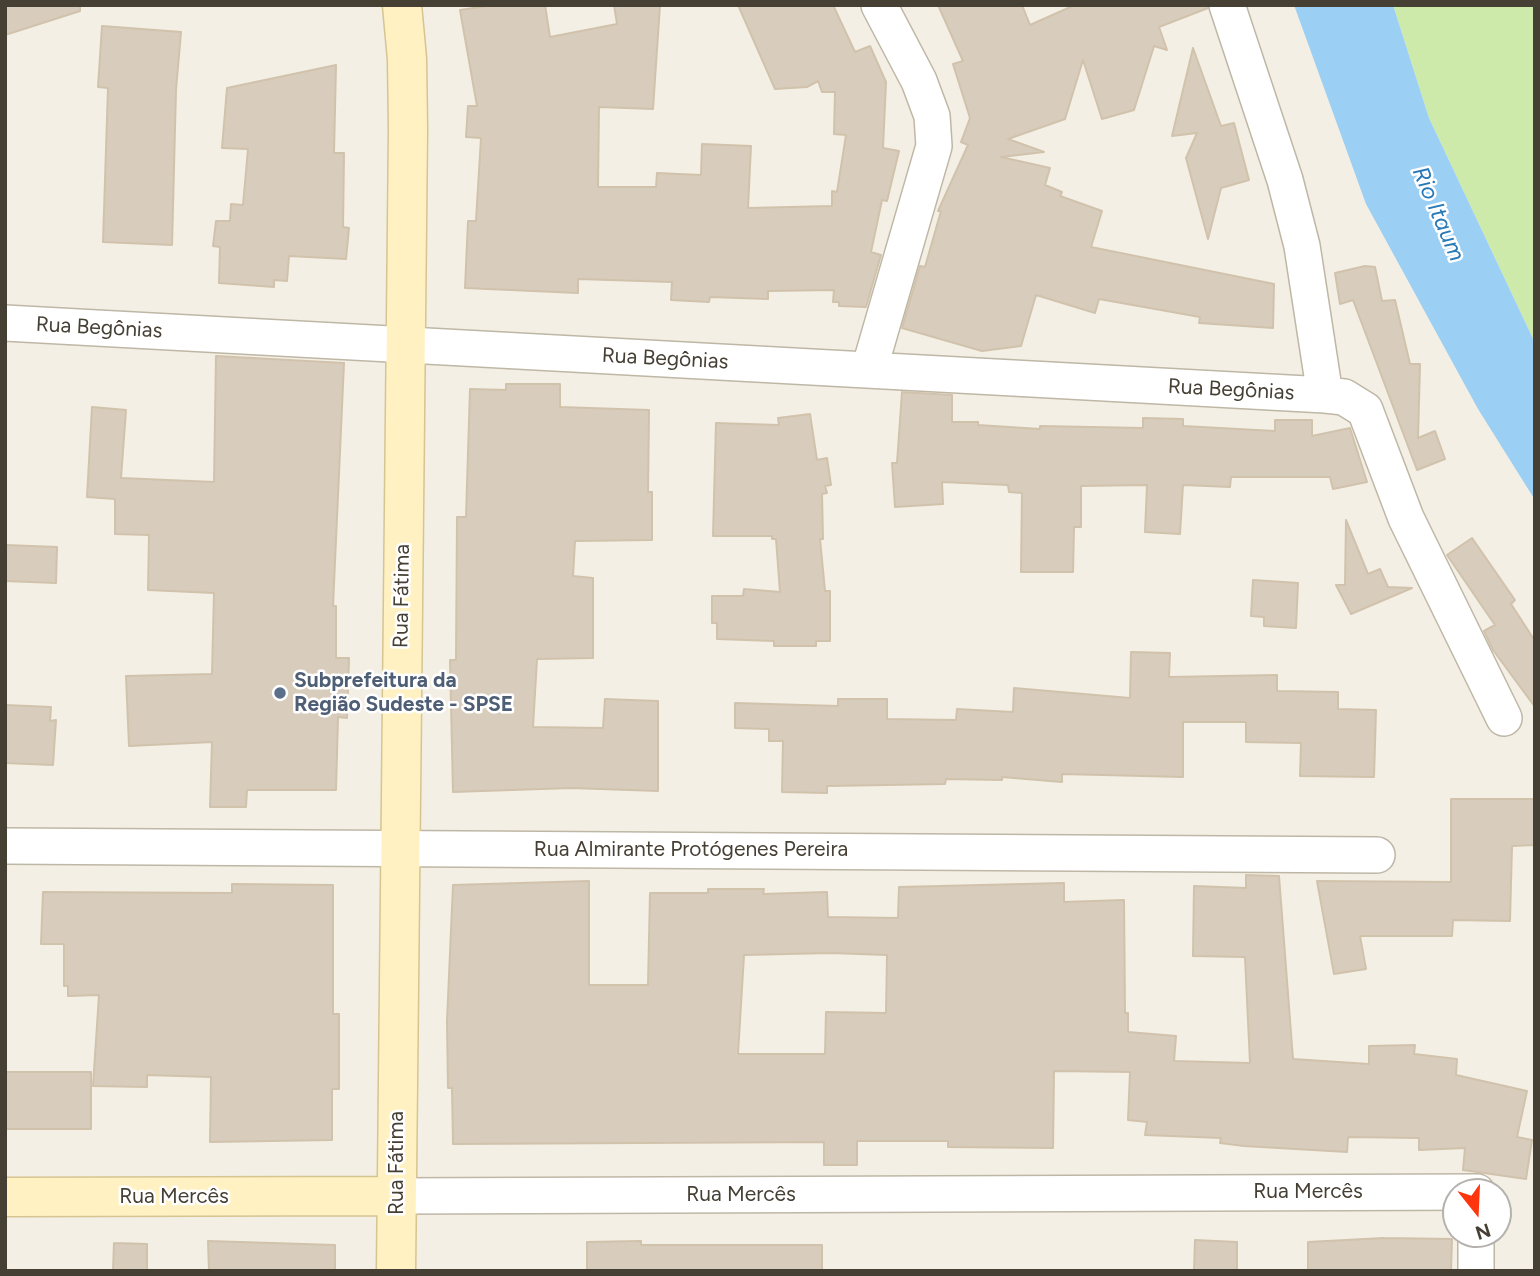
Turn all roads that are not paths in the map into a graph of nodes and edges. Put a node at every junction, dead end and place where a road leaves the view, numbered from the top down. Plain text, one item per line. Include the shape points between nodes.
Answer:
1 (402, 5) edge
2 (879, 5) edge
3 (1227, 5) edge
4 (5, 323) edge
5 (404, 345) junction
6 (869, 370) junction
7 (1325, 395) junction
8 (1504, 718) dead end
9 (5, 846) edge
10 (399, 848) junction
11 (1377, 855) dead end
12 (1442, 1192) edge
13 (396, 1196) junction
14 (5, 1197) edge
15 (1476, 1248) edge
16 (396, 1271) edge
17 (1476, 1271) edge

1 - 5 main road, Rua Fátima via 408,129
2 - 6 street via 932,116 934,146
3 - 7 street via 1303,246
4 - 5 street, Rua Begônias
5 - 6 street, Rua Begônias
5 - 10 main road, Rua Fátima
6 - 7 street, Rua Begônias
7 - 8 street, Rua Begônias via 1344,397 1365,410 1406,518
9 - 10 street, Rua Almirante Protógenes Pereira
10 - 11 street, Rua Almirante Protógenes Pereira
10 - 13 main road, Rua Fátima
12 - 13 street, Rua Mercês
13 - 14 main road, Rua Mercês
13 - 16 main road, Rua Fátima
15 - 17 street

